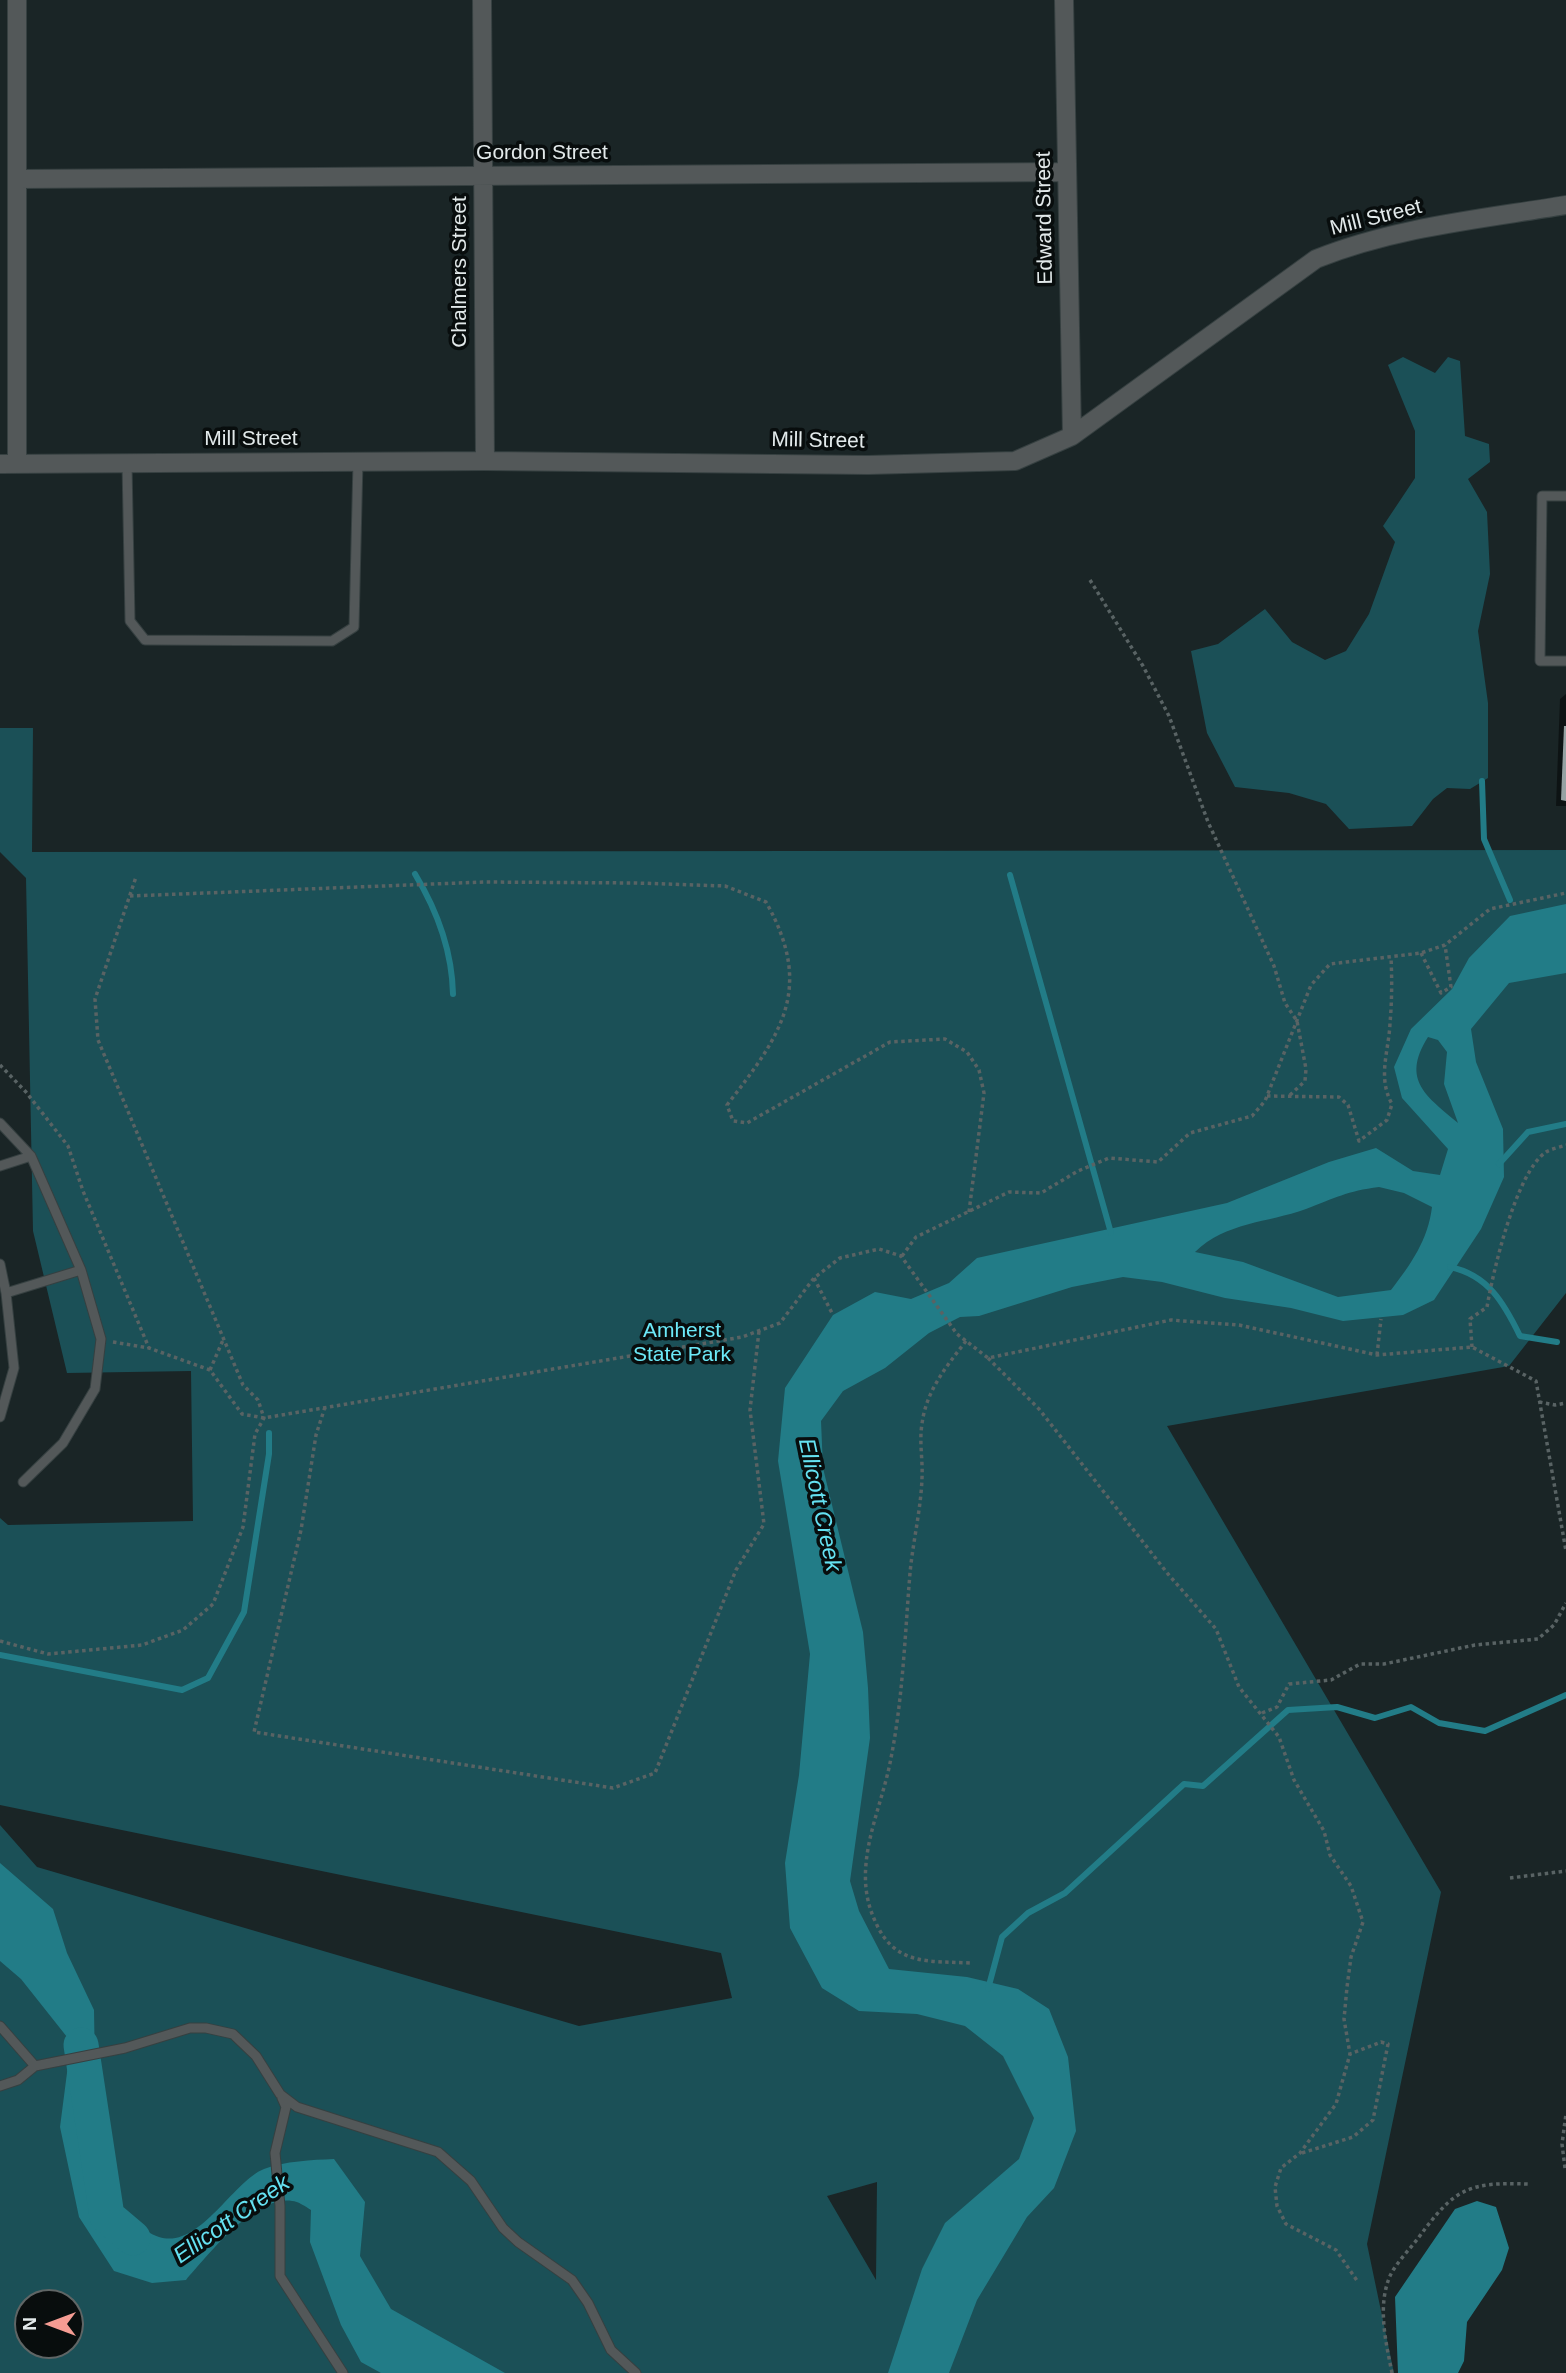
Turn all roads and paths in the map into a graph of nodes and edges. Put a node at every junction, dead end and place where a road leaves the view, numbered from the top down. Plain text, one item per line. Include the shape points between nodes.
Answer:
1 (17, 0) edge
2 (482, 0) edge
3 (1064, 0) edge
4 (1067, 172) junction
5 (483, 176) junction
6 (18, 179) junction
7 (1566, 205) edge
8 (1072, 436) junction
9 (358, 461) junction
10 (485, 461) junction
11 (127, 463) junction
12 (8, 464) edge
13 (1566, 496) edge
14 (1090, 580) dead end
15 (1566, 661) edge
16 (136, 877) dead end
17 (1566, 893) edge
18 (130, 896) junction
19 (1445, 946) junction
20 (1422, 953) junction
21 (1391, 957) junction
22 (1297, 1021) junction
23 (0, 1065) edge
24 (1267, 1096) junction
25 (1289, 1096) junction
26 (0, 1123) edge
27 (1566, 1145) edge
28 (31, 1156) junction
29 (0, 1166) edge
30 (969, 1212) junction
31 (901, 1256) junction
32 (0, 1264) edge
33 (81, 1270) junction
34 (814, 1278) junction
35 (6, 1293) junction
36 (833, 1315) dead end
37 (1381, 1319) dead end
38 (758, 1331) junction
39 (101, 1339) junction
40 (223, 1339) junction
41 (966, 1341) junction
42 (1472, 1347) junction
43 (149, 1348) junction
44 (1377, 1355) junction
45 (988, 1359) junction
46 (210, 1370) junction
47 (1539, 1402) junction
48 (1566, 1404) edge
49 (325, 1407) junction
50 (0, 1417) edge
51 (264, 1418) junction
52 (23, 1482) dead end
53 (1566, 1551) edge
54 (1566, 1603) edge
55 (0, 1641) edge
56 (1262, 1713) junction
57 (1566, 1871) edge
58 (1510, 1878) dead end
59 (971, 1963) dead end
60 (0, 2026) edge
61 (1350, 2054) junction
62 (35, 2066) junction
63 (0, 2086) edge
64 (280, 2094) junction
65 (1566, 2114) edge
66 (1300, 2154) junction
67 (1565, 2168) edge
68 (1528, 2184) dead end
69 (1358, 2282) dead end
70 (335, 2362) junction
71 (332, 2373) edge
72 (342, 2373) edge
73 (636, 2373) edge
74 (1392, 2373) edge

1 - 6 street
2 - 5 street, Chalmers Street
3 - 4 street, Edward Street
4 - 5 street, Gordon Street
4 - 8 street, Edward Street
5 - 6 street, Gordon Street
5 - 10 street, Chalmers Street
6 - 12 street
7 - 8 street, Mill Street via 1398,233 1316,259
8 - 10 street, Mill Street via 1015,461 868,465
9 - 10 street, Mill Street
9 - 11 street, Mill Street
9 - 11 lane via 354,627 332,641 145,640 130,621
11 - 12 street, Mill Street
13 - 15 lane via 1542,496 1540,661
14 - 22 path via 1169,716 1208,822
16 - 18 path
17 - 19 path via 1490,909
18 - 30 path via 484,882 725,886 766,902 782,930 791,997 771,1048 727,1105 733,1121 747,1122 890,1042 945,1039 967,1052 979,1070 984,1093
18 - 40 path via 95,999 99,1040
19 - 20 path
19 - 20 path via 1451,987 1440,993
20 - 21 path
21 - 22 path via 1330,964 1311,985
21 - 25 path via 1390,1028 1383,1073 1392,1104 1387,1120 1359,1140 1348,1105 1339,1097
22 - 24 path
22 - 25 path via 1305,1081
23 - 43 path via 68,1146
24 - 25 path
24 - 30 path via 1252,1116 1190,1133 1158,1162 1109,1158 1041,1193 1009,1192
26 - 28 lane
27 - 42 path via 1545,1153 1526,1177 1495,1262 1487,1307 1469,1319
28 - 29 lane
28 - 33 lane
30 - 31 path via 916,1237
31 - 34 path via 879,1249 840,1258
31 - 41 path
32 - 35 lane
33 - 35 lane
33 - 39 lane
34 - 36 path
34 - 38 path via 780,1323
35 - 50 lane via 14,1368
37 - 44 path
38 - 49 path
38 - 49 path via 750,1410 764,1524 736,1570 655,1773 614,1788 254,1732
39 - 43 path
39 - 52 lane via 95,1389 63,1443
40 - 46 path
40 - 51 path
41 - 45 path
41 - 59 path via 936,1380 922,1424 922,1478 904,1666 891,1759 868,1844 864,1885 876,1923 894,1951 906,1957
42 - 44 path
42 - 47 path via 1536,1381
43 - 46 path
44 - 45 path via 1239,1325 1171,1320
45 - 56 path via 1039,1409 1216,1629 1239,1687
46 - 51 path via 242,1414
47 - 48 path
47 - 53 path
49 - 51 path
51 - 55 path via 255,1433 243,1527 213,1604 183,1630 142,1645 48,1654
54 - 56 path via 1554,1625 1538,1639 1360,1664 1331,1680 1289,1684 1277,1707
56 - 61 path via 1279,1737 1294,1780 1324,1831 1330,1855 1351,1886 1363,1922 1351,1957 1345,2008
57 - 58 path
60 - 62 lane
61 - 66 path via 1336,2105
61 - 66 path via 1381,2042 1388,2044 1373,2120 1353,2137
62 - 63 lane via 18,2080
62 - 64 lane via 125,2048 190,2028 233,2034 256,2056
64 - 70 lane via 286,2107 275,2154 280,2276
64 - 73 lane via 297,2107 438,2152 471,2181 510,2235 572,2280 611,2350
65 - 67 path
66 - 69 path via 1281,2168 1276,2187 1278,2207 1286,2224 1336,2250
68 - 74 path via 1487,2185 1454,2195 1391,2274 1384,2338
70 - 71 lane
70 - 72 lane

